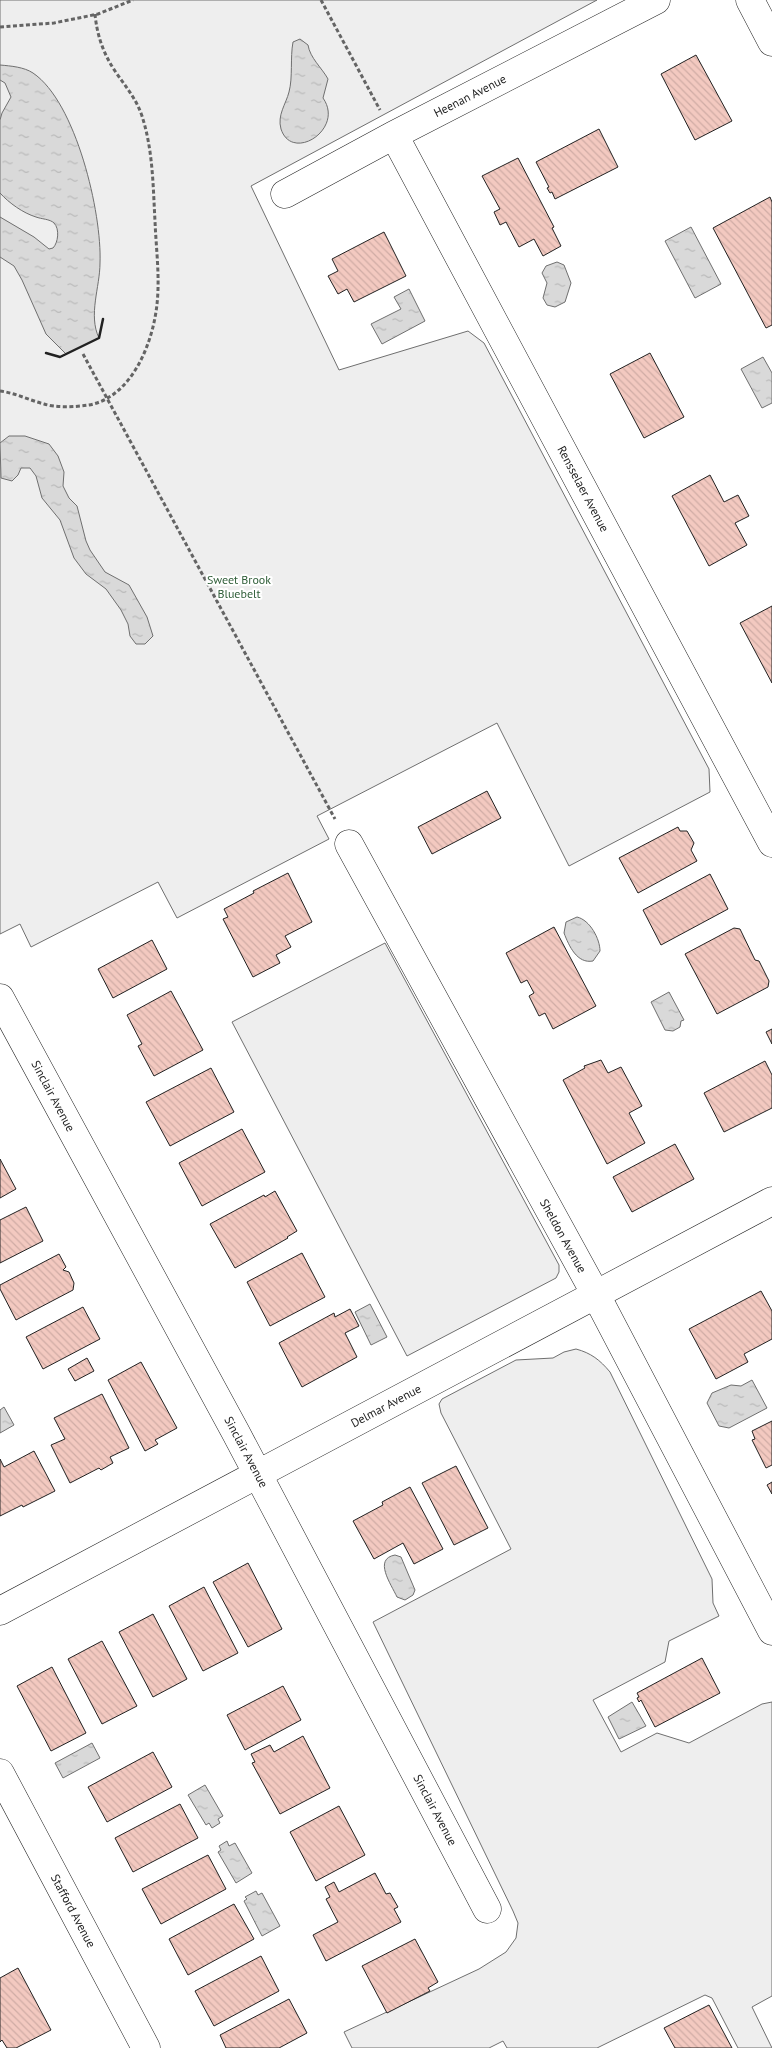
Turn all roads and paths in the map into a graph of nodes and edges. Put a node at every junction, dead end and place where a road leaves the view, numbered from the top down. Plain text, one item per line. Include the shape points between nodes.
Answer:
1 (133, 0) edge
2 (321, 0) edge
3 (656, 0) edge
4 (750, 0) edge
5 (95, 14) junction
6 (0, 27) edge
7 (772, 42) edge
8 (394, 135) junction
9 (285, 194) dead end
10 (83, 354) dead end
11 (0, 391) edge
12 (107, 398) junction
13 (772, 843) edge
14 (349, 844) joint
15 (0, 998) edge
16 (772, 1201) edge
17 (596, 1295) junction
18 (258, 1474) junction
19 (0, 1611) edge
20 (772, 1631) edge
21 (0, 1773) edge
22 (487, 1909) dead end
23 (146, 2048) edge

1 - 5 path
2 - 8 path
3 - 8 street, Heenan Avenue
4 - 7 street
5 - 6 path via 54,23
5 - 12 path via 97,35 103,49 142,116 153,170 156,258 157,304 152,331 133,373 122,388
8 - 9 street, Heenan Avenue
8 - 13 street, Rensselaer Avenue
10 - 12 path
11 - 12 path via 46,405 90,404
12 - 14 path
14 - 17 street, Sheldon Avenue
15 - 18 street, Sinclair Avenue
16 - 17 street, Delmar Avenue
17 - 18 street, Delmar Avenue
17 - 20 street, Sheldon Avenue
18 - 19 street, Delmar Avenue
18 - 22 street, Sinclair Avenue
21 - 23 street, Stafford Avenue

